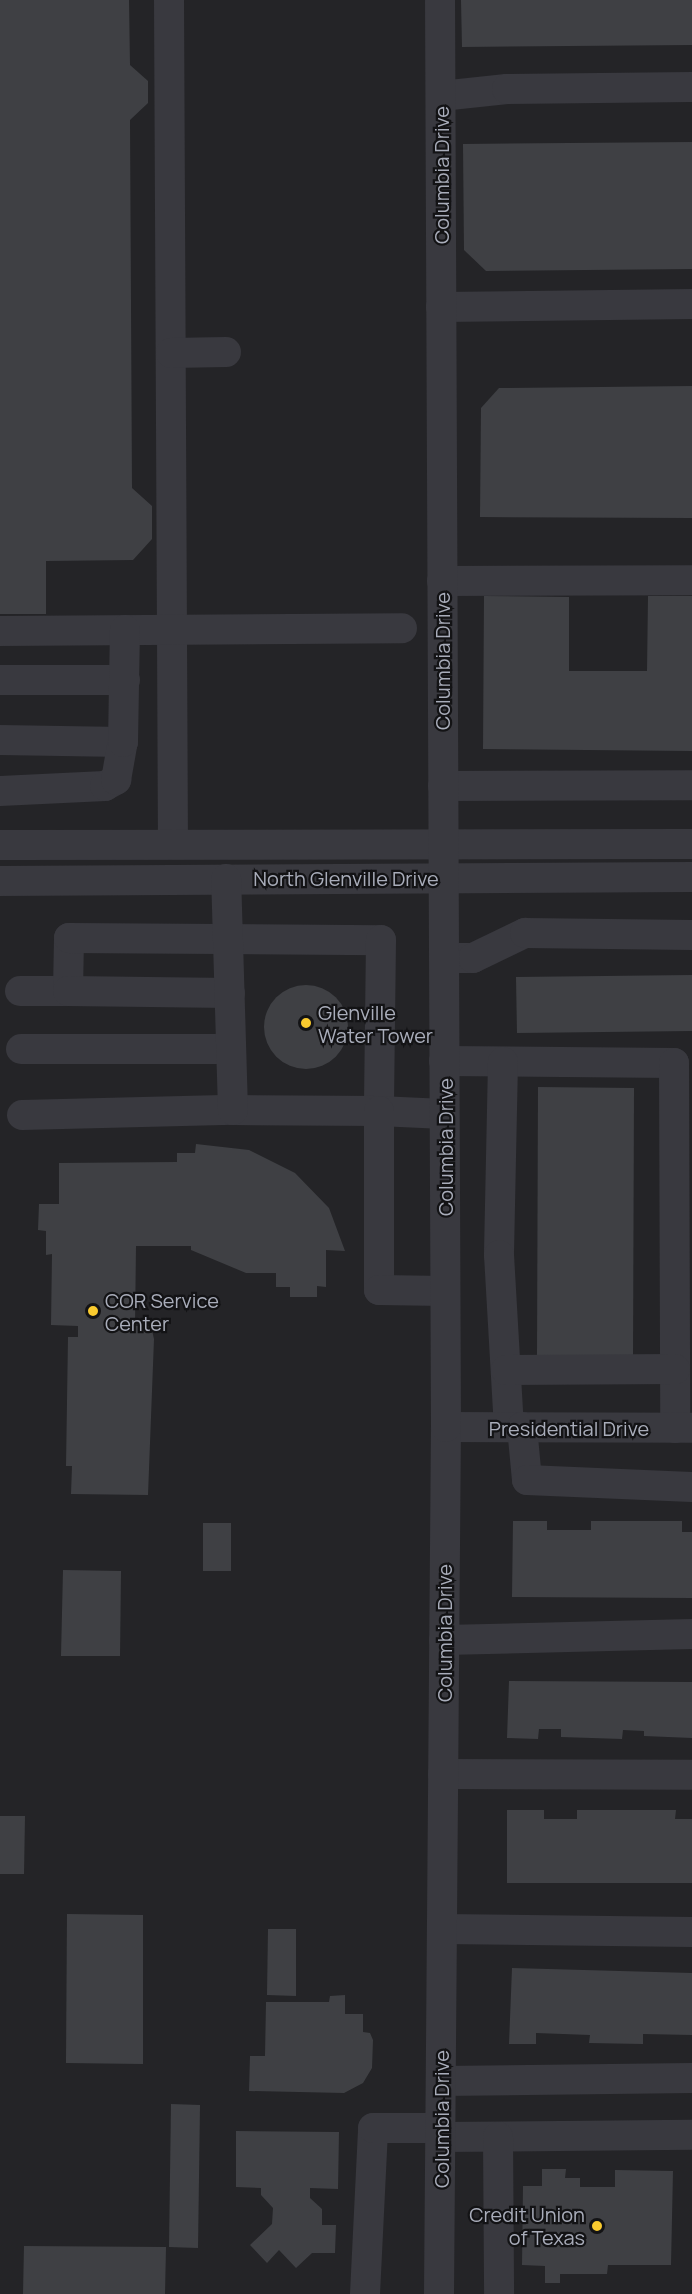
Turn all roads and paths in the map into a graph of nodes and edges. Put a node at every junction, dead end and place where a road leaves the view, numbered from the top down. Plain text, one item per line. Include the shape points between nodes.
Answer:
1 (169, 0) edge
2 (440, 0) edge
3 (692, 87) edge
4 (441, 96) junction
5 (692, 304) edge
6 (441, 307) junction
7 (226, 352) dead end
8 (171, 353) junction
9 (692, 580) edge
10 (442, 581) junction
11 (402, 628) dead end
12 (172, 629) junction
13 (125, 630) junction
14 (0, 631) edge
15 (0, 680) edge
16 (125, 680) junction
17 (0, 740) edge
18 (123, 741) junction
19 (692, 785) edge
20 (443, 786) junction
21 (0, 791) edge
22 (443, 843) junction
23 (173, 844) junction
24 (692, 844) edge
25 (9, 845) edge
26 (692, 877) edge
27 (444, 878) junction
28 (226, 879) junction
29 (9, 881) edge
30 (692, 935) edge
31 (228, 942) junction
32 (444, 958) junction
33 (20, 991) dead end
34 (68, 991) junction
35 (230, 993) junction
36 (21, 1049) dead end
37 (231, 1049) junction
38 (444, 1061) junction
39 (503, 1062) junction
40 (683, 1063) edge
41 (233, 1110) junction
42 (379, 1111) junction
43 (444, 1114) junction
44 (22, 1115) dead end
45 (445, 1291) junction
46 (675, 1369) junction
47 (506, 1370) junction
48 (446, 1427) junction
49 (516, 1427) junction
50 (684, 1428) edge
51 (692, 1487) edge
52 (692, 1634) edge
53 (444, 1640) junction
54 (443, 1774) junction
55 (692, 1775) edge
56 (442, 1929) junction
57 (692, 1932) edge
58 (692, 2078) edge
59 (441, 2081) junction
60 (440, 2132) junction
61 (692, 2134) edge
62 (498, 2137) junction
63 (365, 2294) edge
64 (439, 2294) edge
65 (499, 2294) edge

1 - 8 street
2 - 4 street, Columbia Drive
3 - 4 street via 507,89
4 - 6 street, Columbia Drive
5 - 6 street
6 - 10 street, Columbia Drive
7 - 8 street
8 - 12 street
9 - 10 street
10 - 20 street, Columbia Drive
11 - 12 street
12 - 13 street
12 - 23 street
13 - 14 street
13 - 16 street
15 - 16 street
16 - 18 street
17 - 18 street
18 - 21 street via 116,780 105,786
19 - 20 street
20 - 22 street, Columbia Drive
22 - 23 street, North Glenville Drive
22 - 24 street, North Glenville Drive
22 - 27 street, Columbia Drive
23 - 25 street, North Glenville Drive
25 - 29 street
26 - 27 street, North Glenville Drive
27 - 28 street, North Glenville Drive
27 - 32 street, Columbia Drive
28 - 29 street, North Glenville Drive
28 - 31 street
30 - 32 street via 525,933 473,958
31 - 34 street via 203,936 69,938
31 - 35 street
31 - 42 street via 381,940
32 - 38 street, Columbia Drive
33 - 34 street
34 - 35 street
35 - 37 street
36 - 37 street
37 - 41 street
38 - 39 street
38 - 43 street, Columbia Drive
39 - 40 street
39 - 47 street via 499,1255
40 - 46 street
41 - 42 street
41 - 44 street
42 - 43 street
42 - 45 street via 379,1290
43 - 45 street, Columbia Drive
45 - 48 street, Columbia Drive
46 - 47 street
46 - 50 street
47 - 49 street
48 - 49 street, Presidential Drive
48 - 53 street, Columbia Drive
49 - 50 street, Presidential Drive
49 - 51 street via 527,1480
52 - 53 street
53 - 54 street, Columbia Drive
54 - 55 street
54 - 56 street, Columbia Drive
56 - 57 street
56 - 59 street, Columbia Drive
58 - 59 street
59 - 60 street, Columbia Drive
60 - 62 street
60 - 63 street via 373,2128
60 - 64 street, Columbia Drive
61 - 62 street
62 - 65 street

